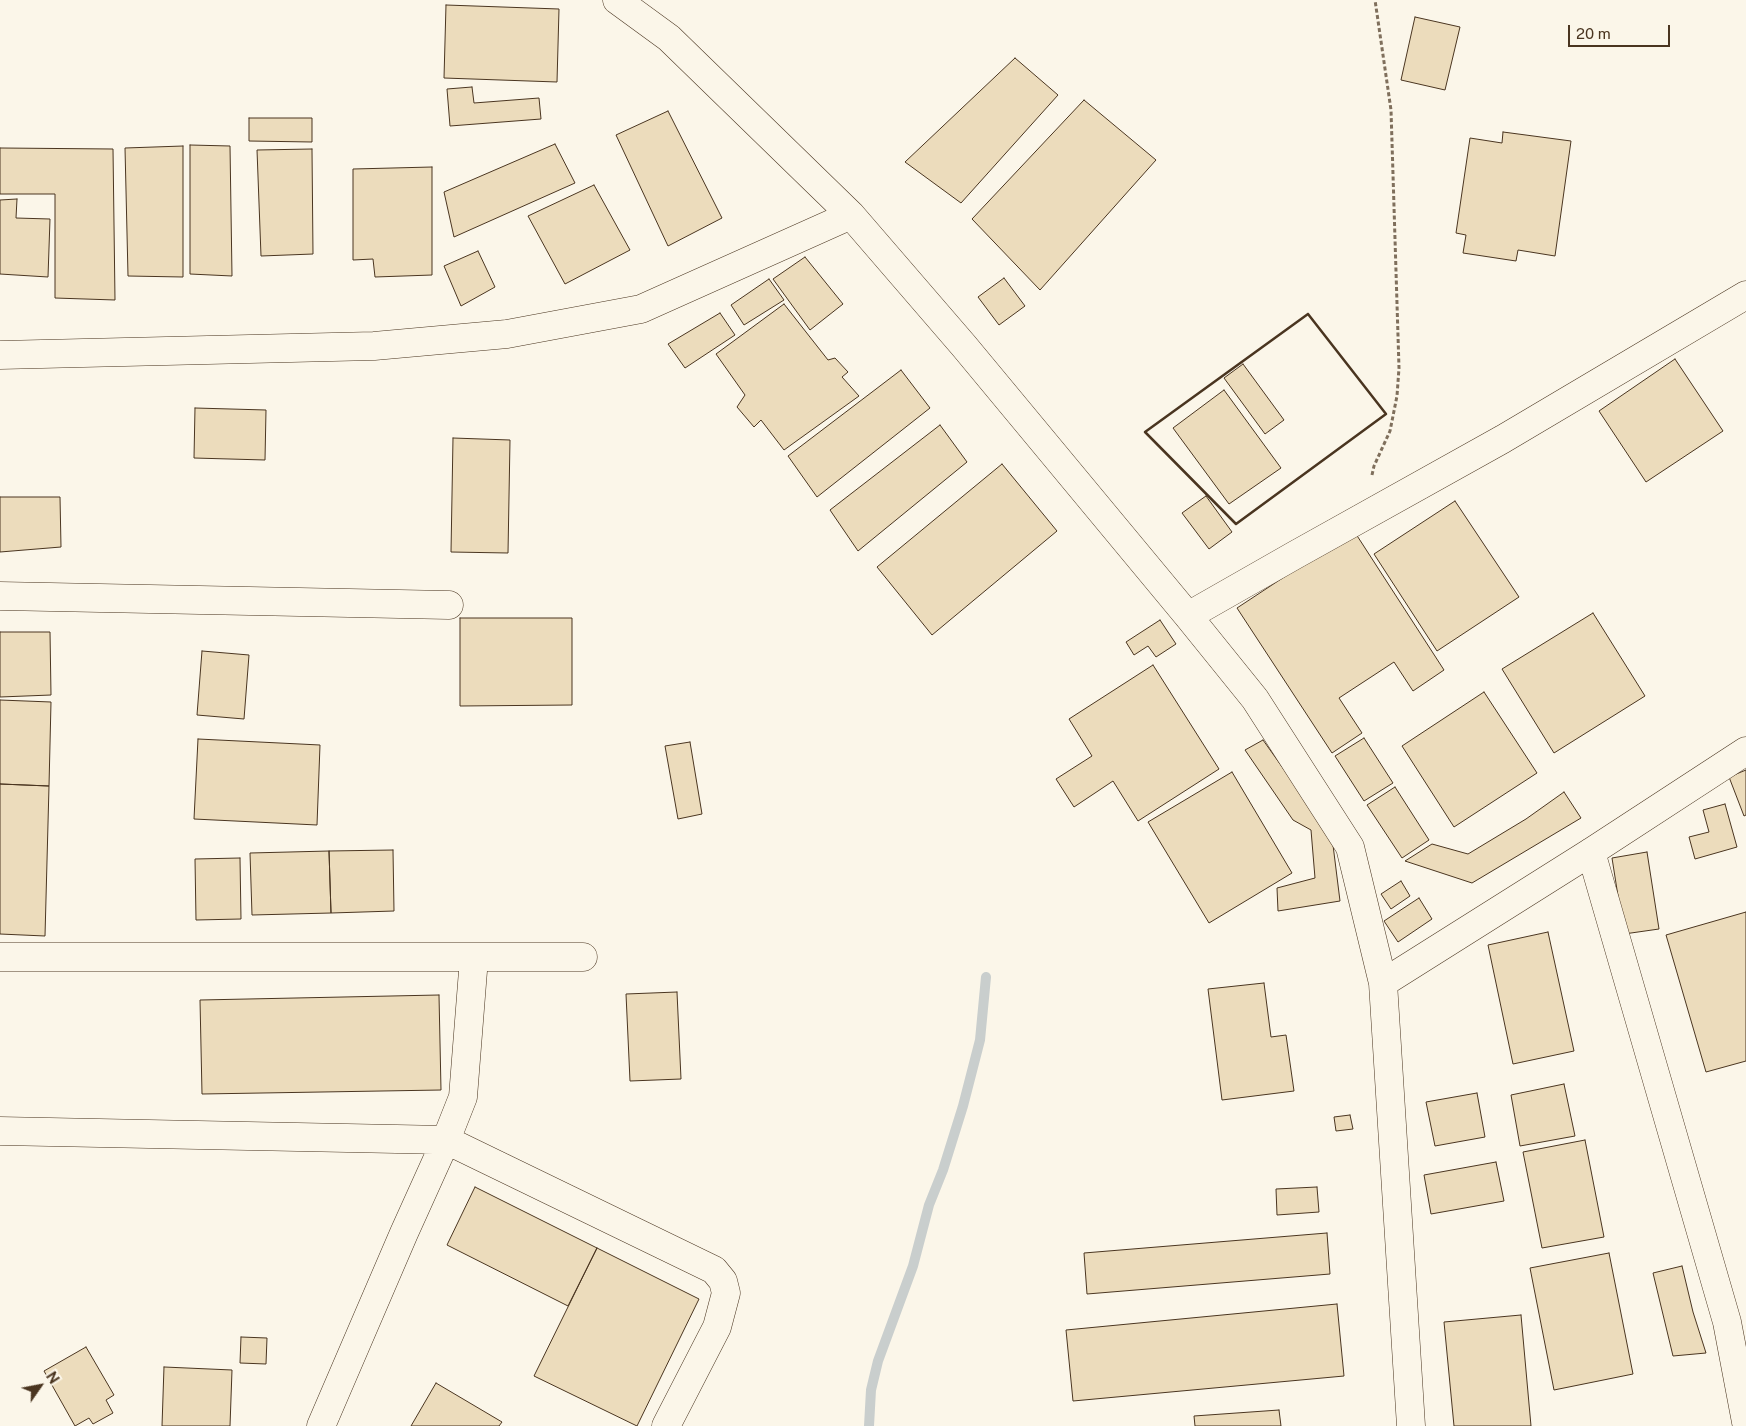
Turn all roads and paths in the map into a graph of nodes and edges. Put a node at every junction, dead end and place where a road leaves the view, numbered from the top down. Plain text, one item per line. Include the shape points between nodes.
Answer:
1 (617, 0) edge
2 (1375, 0) edge
3 (851, 215) junction
4 (1746, 294) edge
5 (0, 355) edge
6 (1370, 513) junction
7 (0, 596) edge
8 (450, 605) dead end
9 (1188, 616) junction
10 (1746, 751) edge
11 (1591, 852) junction
12 (0, 957) edge
13 (583, 957) dead end
14 (474, 958) junction
15 (1383, 983) junction
16 (0, 1131) edge
17 (446, 1140) junction
18 (1746, 1422) edge
19 (321, 1426) edge
20 (666, 1426) edge
21 (1411, 1426) edge

1 - 3 street via 669,38
2 - 6 path via 1391,110 1399,368 1390,431 1374,466 1369,490
3 - 5 street via 641,309 507,334 374,346
3 - 9 street
4 - 6 street via 1503,439
6 - 9 street
7 - 8 street
9 - 15 street via 1255,699 1350,848
10 - 11 street
11 - 15 street
11 - 18 street via 1727,1322
12 - 14 street
13 - 14 street
14 - 17 street via 463,1097
15 - 21 street
16 - 17 street
17 - 19 street
17 - 20 street via 714,1270 723,1281 726,1293 718,1326

